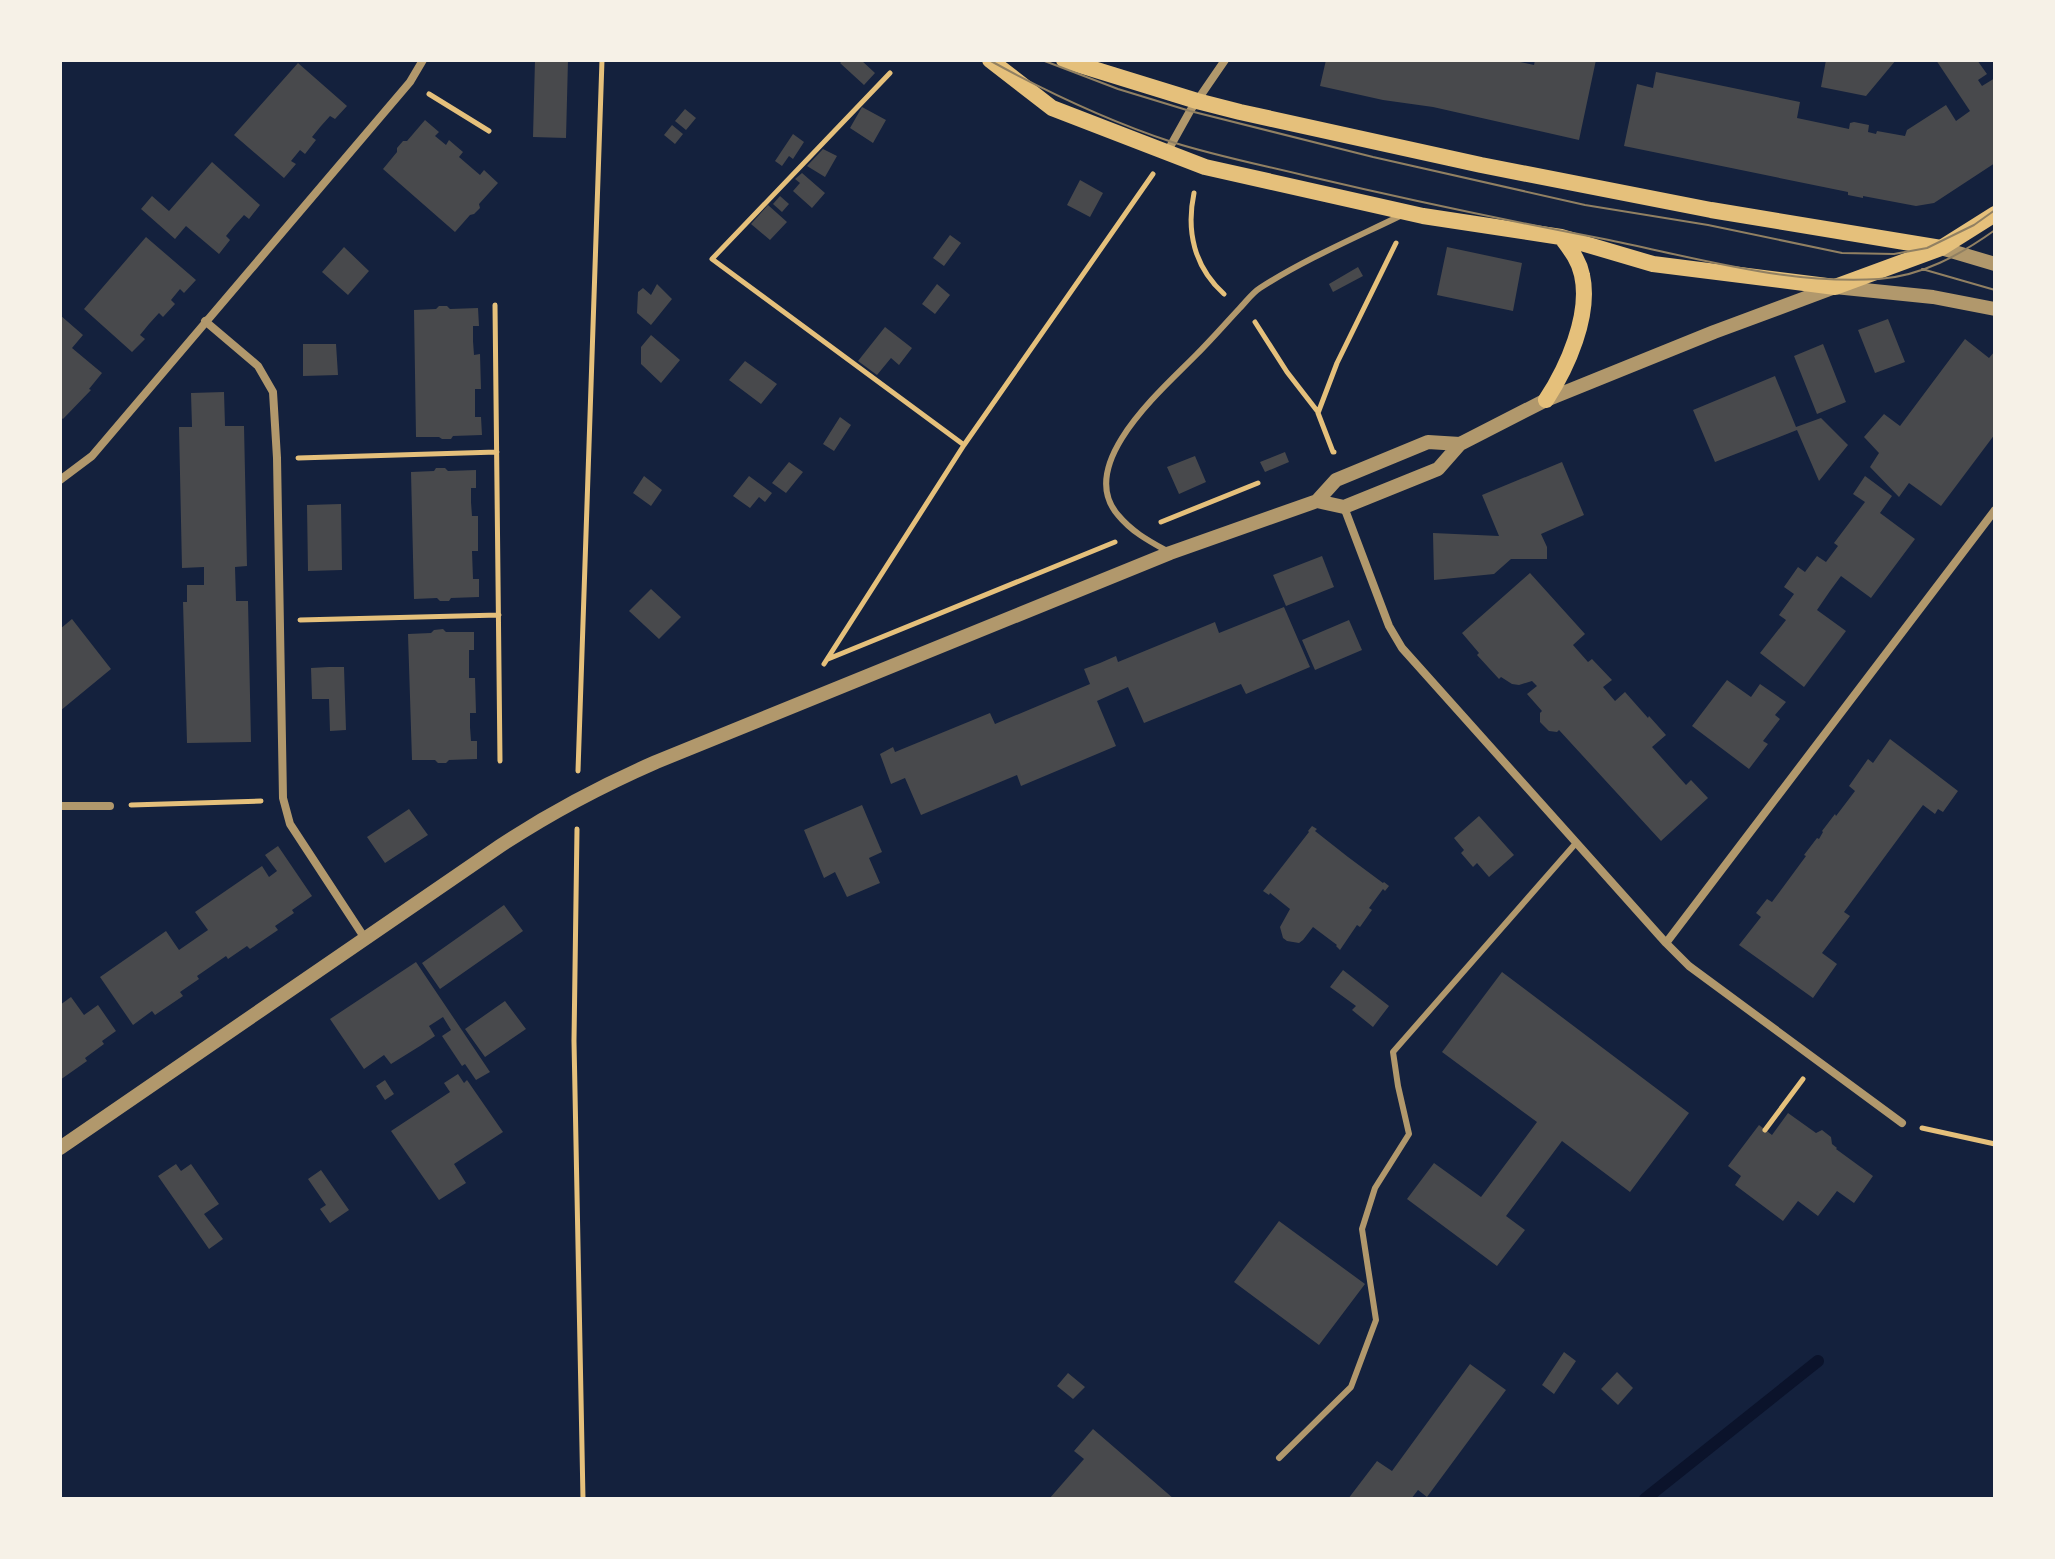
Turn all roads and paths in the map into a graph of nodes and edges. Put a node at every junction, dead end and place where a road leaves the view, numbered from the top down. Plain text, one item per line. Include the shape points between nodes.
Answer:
1 (423, 60) edge
2 (602, 60) edge
3 (990, 60) edge
4 (1064, 60) edge
5 (1225, 60) edge
6 (890, 73) dead end
7 (410, 82) junction
8 (1197, 101) junction
9 (489, 131) dead end
10 (1166, 154) junction
11 (1406, 212) junction
12 (1995, 214) edge
13 (1399, 236) dead end
14 (1561, 237) junction
15 (1941, 248) junction
16 (1995, 264) edge
17 (1835, 287) junction
18 (495, 305) dead end
19 (1995, 309) edge
20 (205, 321) junction
21 (1546, 400) junction
22 (1460, 444) junction
23 (964, 445) junction
24 (497, 452) junction
25 (1333, 452) dead end
26 (277, 458) junction
27 (60, 480) edge
28 (1258, 483) dead end
29 (1317, 501) junction
30 (1344, 507) junction
31 (1995, 510) edge
32 (1136, 533) junction
33 (1170, 553) junction
34 (499, 615) junction
35 (280, 621) junction
36 (827, 659) junction
37 (797, 705) junction
38 (500, 761) dead end
39 (283, 798) junction
40 (578, 799) junction
41 (60, 806) edge
42 (110, 806) joint
43 (1576, 843) junction
44 (366, 940) junction
45 (1666, 943) junction
46 (1817, 1061) junction
47 (1902, 1123) joint
48 (1765, 1130) dead end
49 (1995, 1144) edge
50 (60, 1148) edge
51 (1279, 1458) dead end
52 (583, 1499) edge

1 - 7 street
2 - 40 path
3 - 10 main road via 1052,108
4 - 8 main road
5 - 8 street
6 - 23 path via 712,259
7 - 9 path
7 - 20 street
8 - 10 street
8 - 15 main road via 1496,168
10 - 11 main road
10 - 23 path
11 - 14 main road
11 - 32 lane via 1257,290 1153,398 1116,447 1108,467 1110,502
12 - 15 main road
13 - 25 path via 1318,413
14 - 17 main road via 1653,264
14 - 21 main road via 1579,265 1584,292 1571,355
15 - 16 street
15 - 17 main road
17 - 19 street
17 - 21 street
18 - 24 path
20 - 26 street via 258,366 273,392
20 - 27 street via 92,456
21 - 22 street
22 - 29 street via 1428,442 1336,480
22 - 30 street via 1438,469
23 - 36 path
24 - 26 path
24 - 34 path
26 - 35 street
28 - 32 path
29 - 30 street
29 - 33 street
30 - 43 street via 1402,648
31 - 45 street
32 - 33 lane
32 - 36 path
33 - 37 street
34 - 35 path
34 - 38 path
35 - 39 street
36 - 37 path
37 - 40 street
39 - 42 path
39 - 44 street via 290,824
40 - 44 street via 500,846
40 - 52 path via 574,1041
41 - 42 street
43 - 45 street
43 - 51 lane via 1393,1052 1409,1134 1375,1188 1362,1229 1376,1320 1351,1387
44 - 50 street
45 - 46 street
46 - 47 street
46 - 48 path
47 - 49 path

